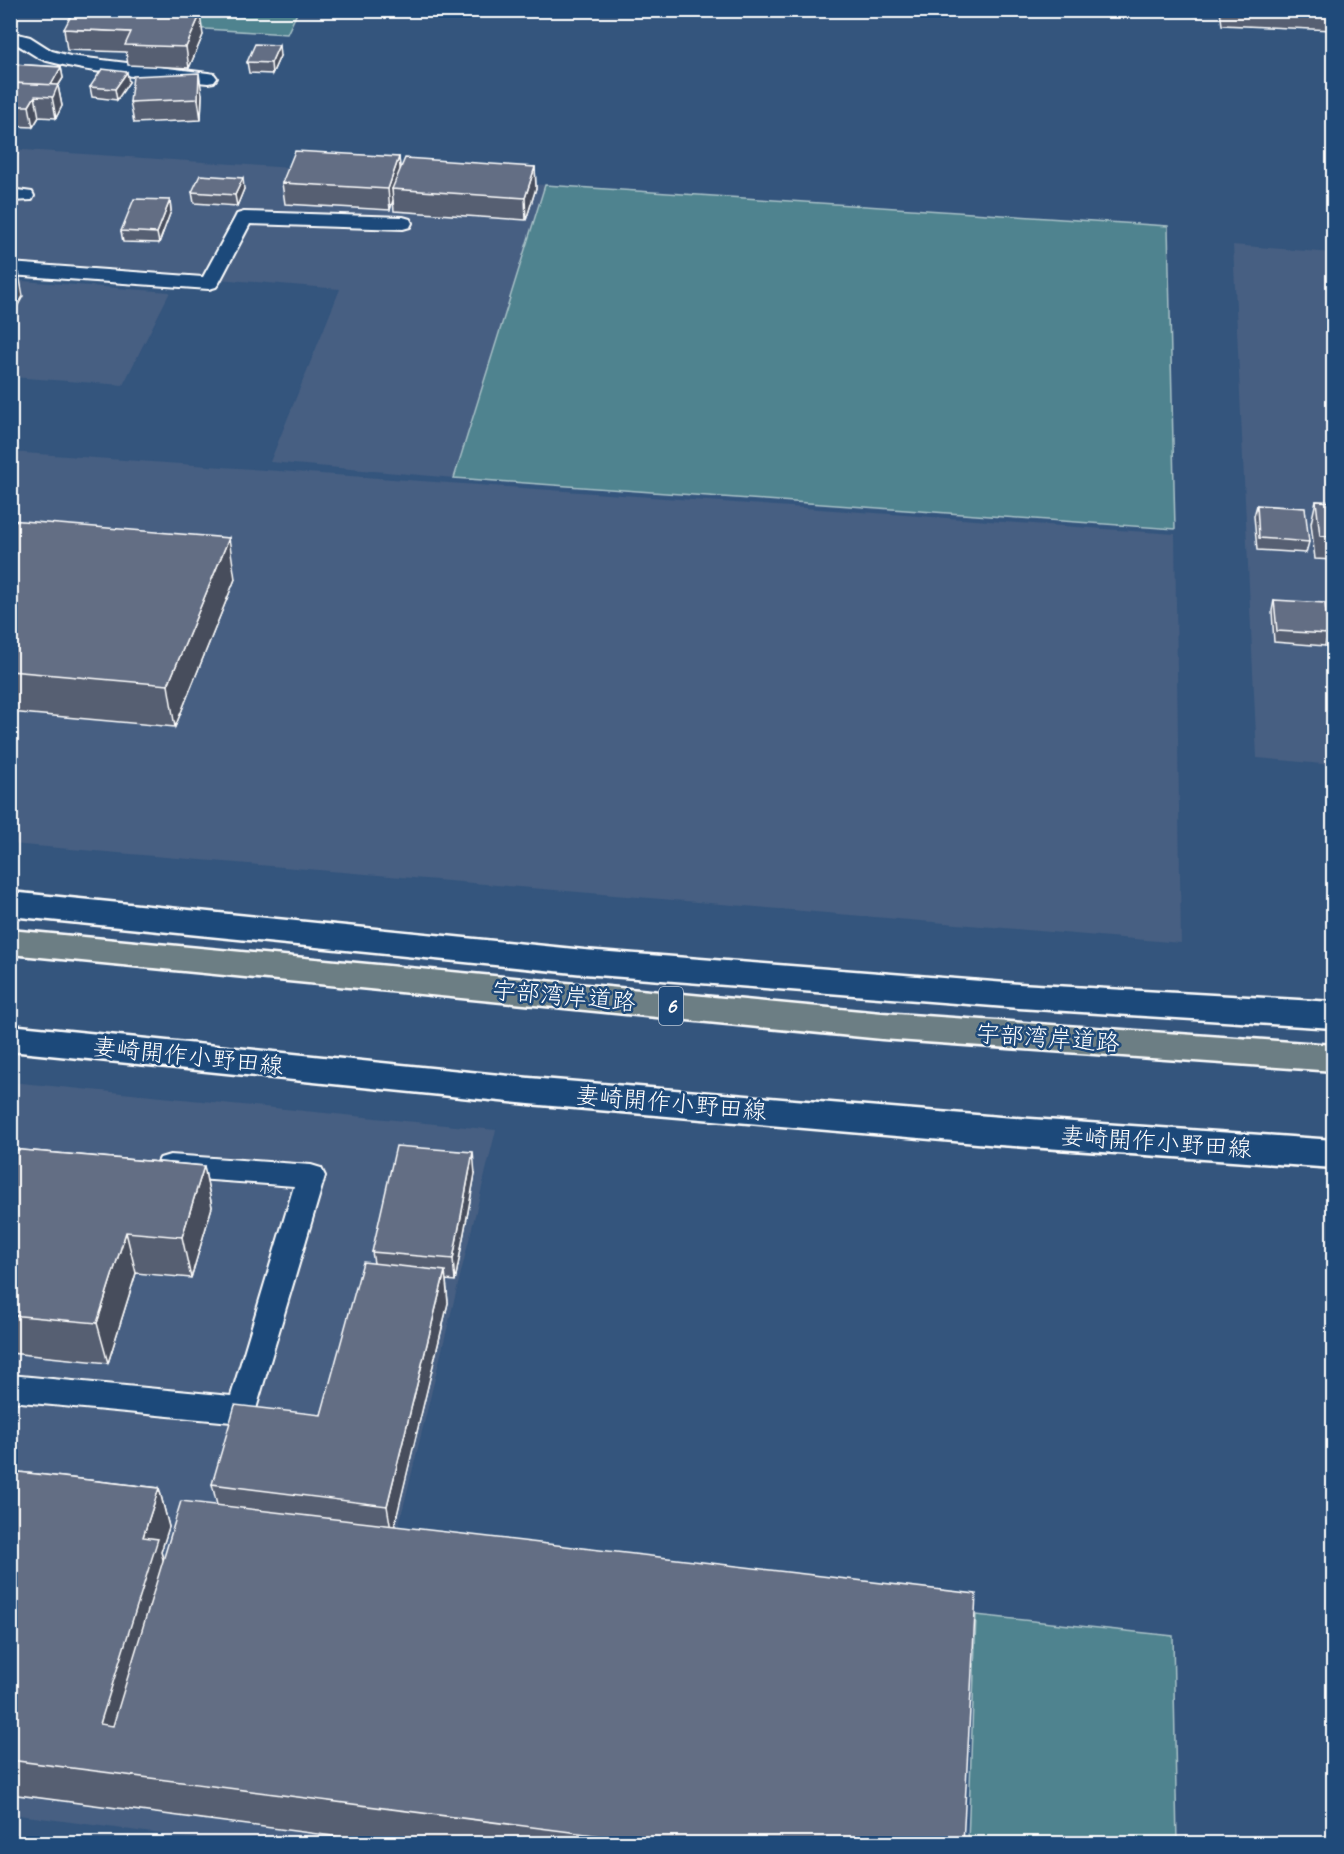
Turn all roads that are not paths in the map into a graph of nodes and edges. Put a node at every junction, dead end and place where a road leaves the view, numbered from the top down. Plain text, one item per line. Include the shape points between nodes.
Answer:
1 (10, 37) edge
2 (208, 78) dead end
3 (404, 224) dead end
4 (10, 269) edge
5 (10, 904) edge
6 (10, 942) edge
7 (1334, 1015) edge
8 (10, 1038) edge
9 (1334, 1058) edge
10 (1334, 1154) edge
11 (149, 1164) edge
12 (10, 1388) edge

1 - 2 lane via 24,39 48,57
3 - 4 lane via 244,218 209,284
5 - 7 main road via 584,962 1019,996
6 - 9 highway, 宇部湾岸道路 / 6 via 882,1026
8 - 10 main road, 妻崎開作小野田線 via 529,1091 988,1130
11 - 12 lane via 312,1176 242,1410

